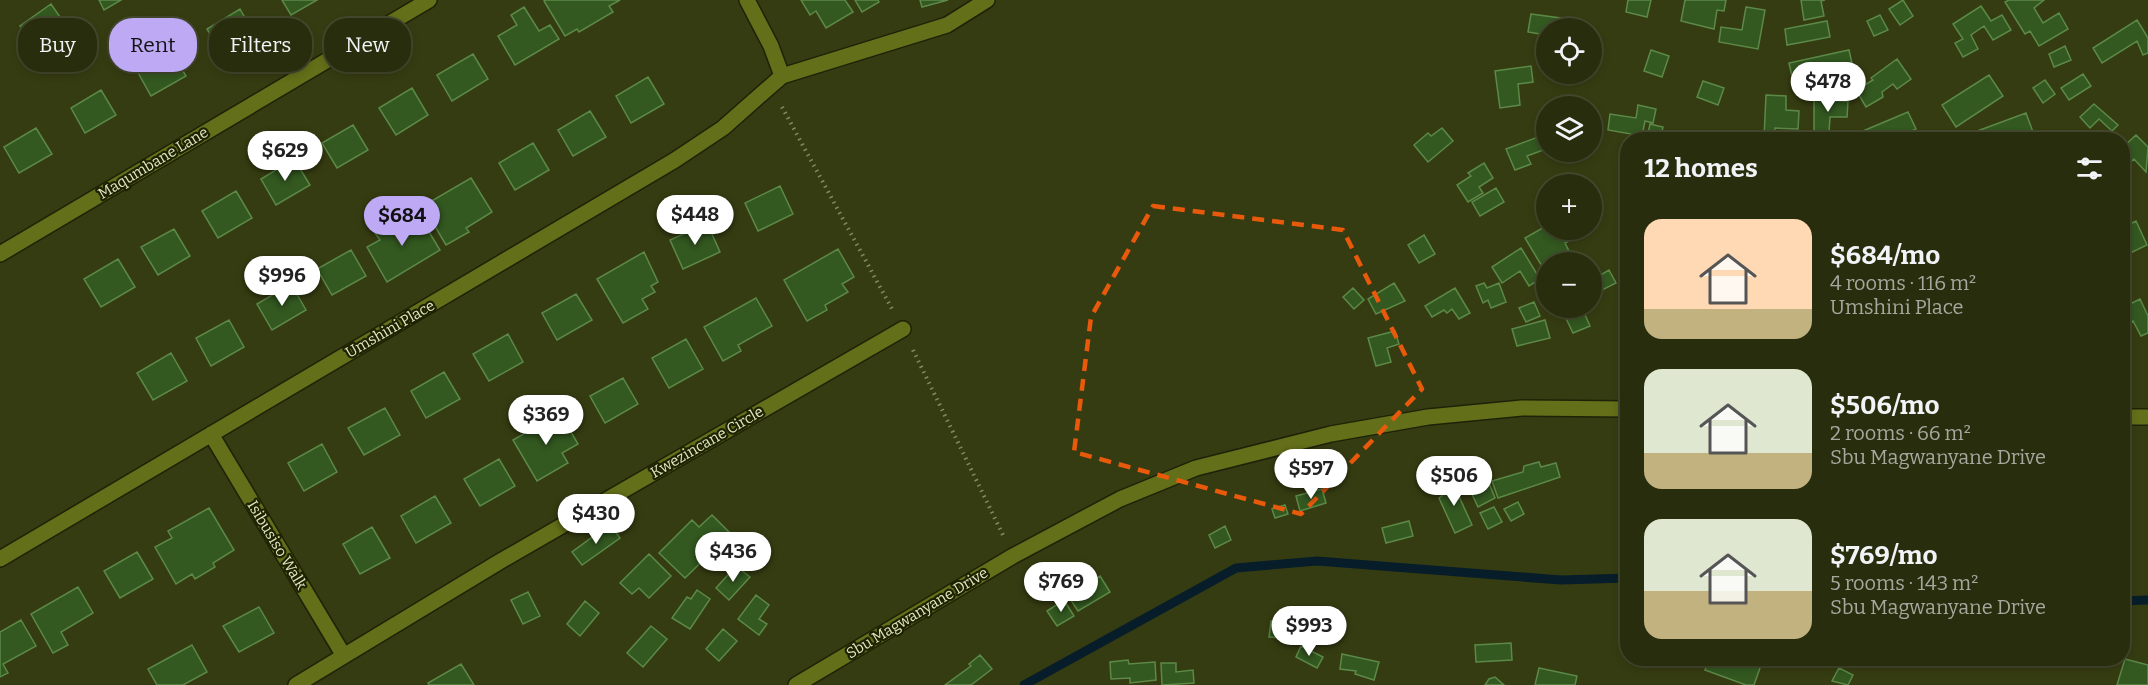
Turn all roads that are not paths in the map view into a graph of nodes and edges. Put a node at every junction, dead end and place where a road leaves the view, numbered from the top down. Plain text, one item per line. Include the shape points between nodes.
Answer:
1 (429, 0) edge
2 (747, 0) edge
3 (987, 0) edge
4 (776, 81) junction
5 (0, 254) edge
6 (903, 329) road end
7 (1620, 409) edge
8 (2130, 417) edge
9 (2148, 417) edge
10 (211, 434) junction
11 (0, 559) edge
12 (344, 656) junction
13 (296, 685) edge
14 (796, 685) edge

1 - 5 street, Maqumbane Lane
2 - 4 street via 771,46
3 - 4 street via 947,25
4 - 10 street, Umshini Place via 723,128 675,160
6 - 12 street, Kwezincane Circle
7 - 14 street, Sbu Magwanyane Drive via 1522,408 1428,417 1331,434 1196,468 1120,499 1013,555
8 - 9 street
10 - 11 street, Umshini Place
10 - 12 street, Isibusiso Walk
12 - 13 street, Kwezincane Circle

